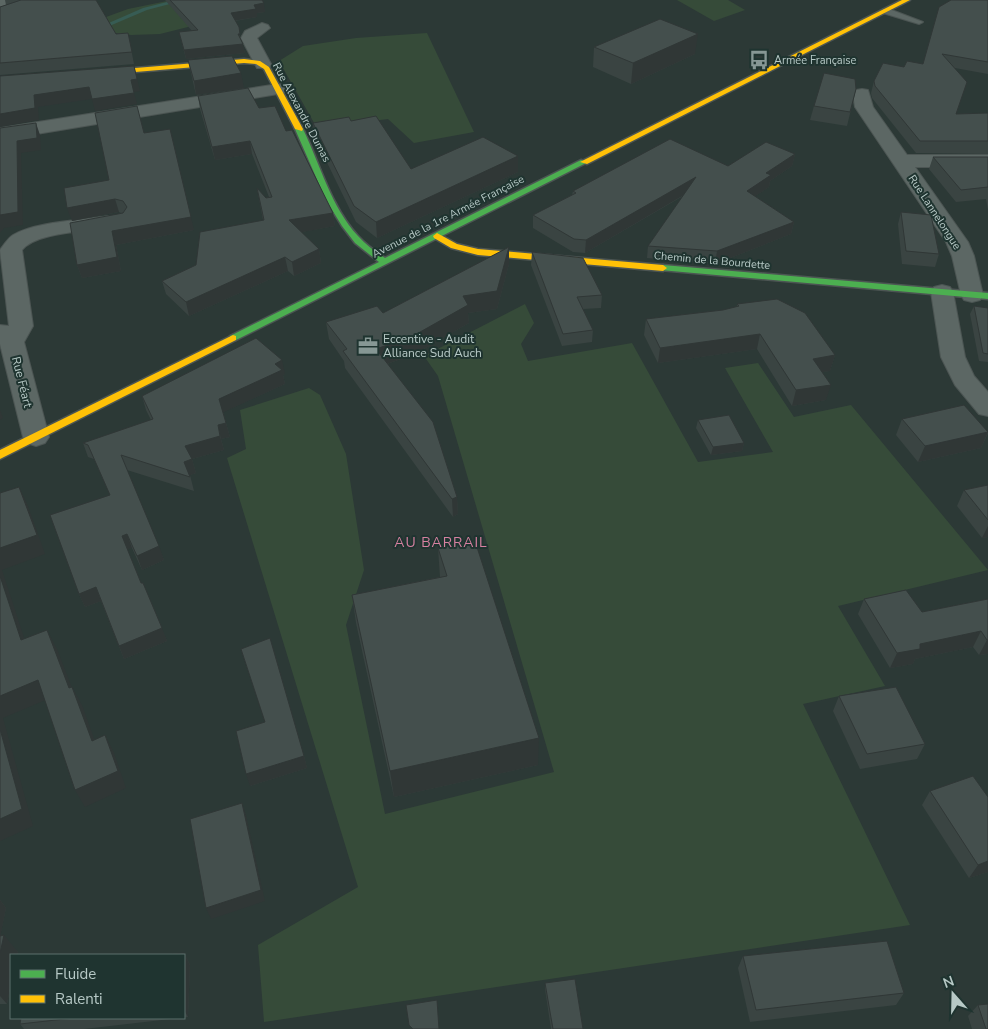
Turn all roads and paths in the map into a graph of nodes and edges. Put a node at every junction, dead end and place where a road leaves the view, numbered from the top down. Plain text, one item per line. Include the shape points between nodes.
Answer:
1 (6, 0) edge
2 (907, 0) edge
3 (0, 3) edge
4 (886, 10) junction
5 (919, 22) dead end
6 (262, 28) dead end
7 (262, 64) junction
8 (85, 74) edge
9 (278, 89) junction
10 (862, 94) dead end
11 (0, 134) edge
12 (901, 161) junction
13 (988, 161) edge
14 (119, 220) edge
15 (437, 236) junction
16 (385, 262) junction
17 (942, 292) junction
18 (980, 295) edge
19 (6, 337) edge
20 (988, 408) edge
21 (36, 437) junction
22 (0, 455) edge

1 - 3 street
2 - 4 main road, Avenue de la 1re Armée Française
4 - 5 lane
4 - 15 main road, Avenue de la 1re Armée Française
6 - 7 street via 249,38
7 - 8 main road, Rue Alexandre Dumas via 244,61
7 - 9 main road, Rue Alexandre Dumas
9 - 11 street
9 - 16 main road, Rue Alexandre Dumas via 312,154 339,218 358,241
10 - 12 street, Rue Lannelongue via 864,107
12 - 13 street, Rue Lannelongue
12 - 18 street, Rue Lannelongue via 957,242
14 - 19 street via 35,235 14,245 11,250 20,326
15 - 16 main road, Avenue de la 1re Armée Française
15 - 17 main road, Chemin de la Bourdette via 454,246 478,252
16 - 21 main road, Avenue de la 1re Armée Française
17 - 18 main road, Chemin de la Bourdette
17 - 20 street via 953,357 964,378
19 - 21 street, Rue Féart
21 - 22 main road, Avenue de la 1re Armée Française

